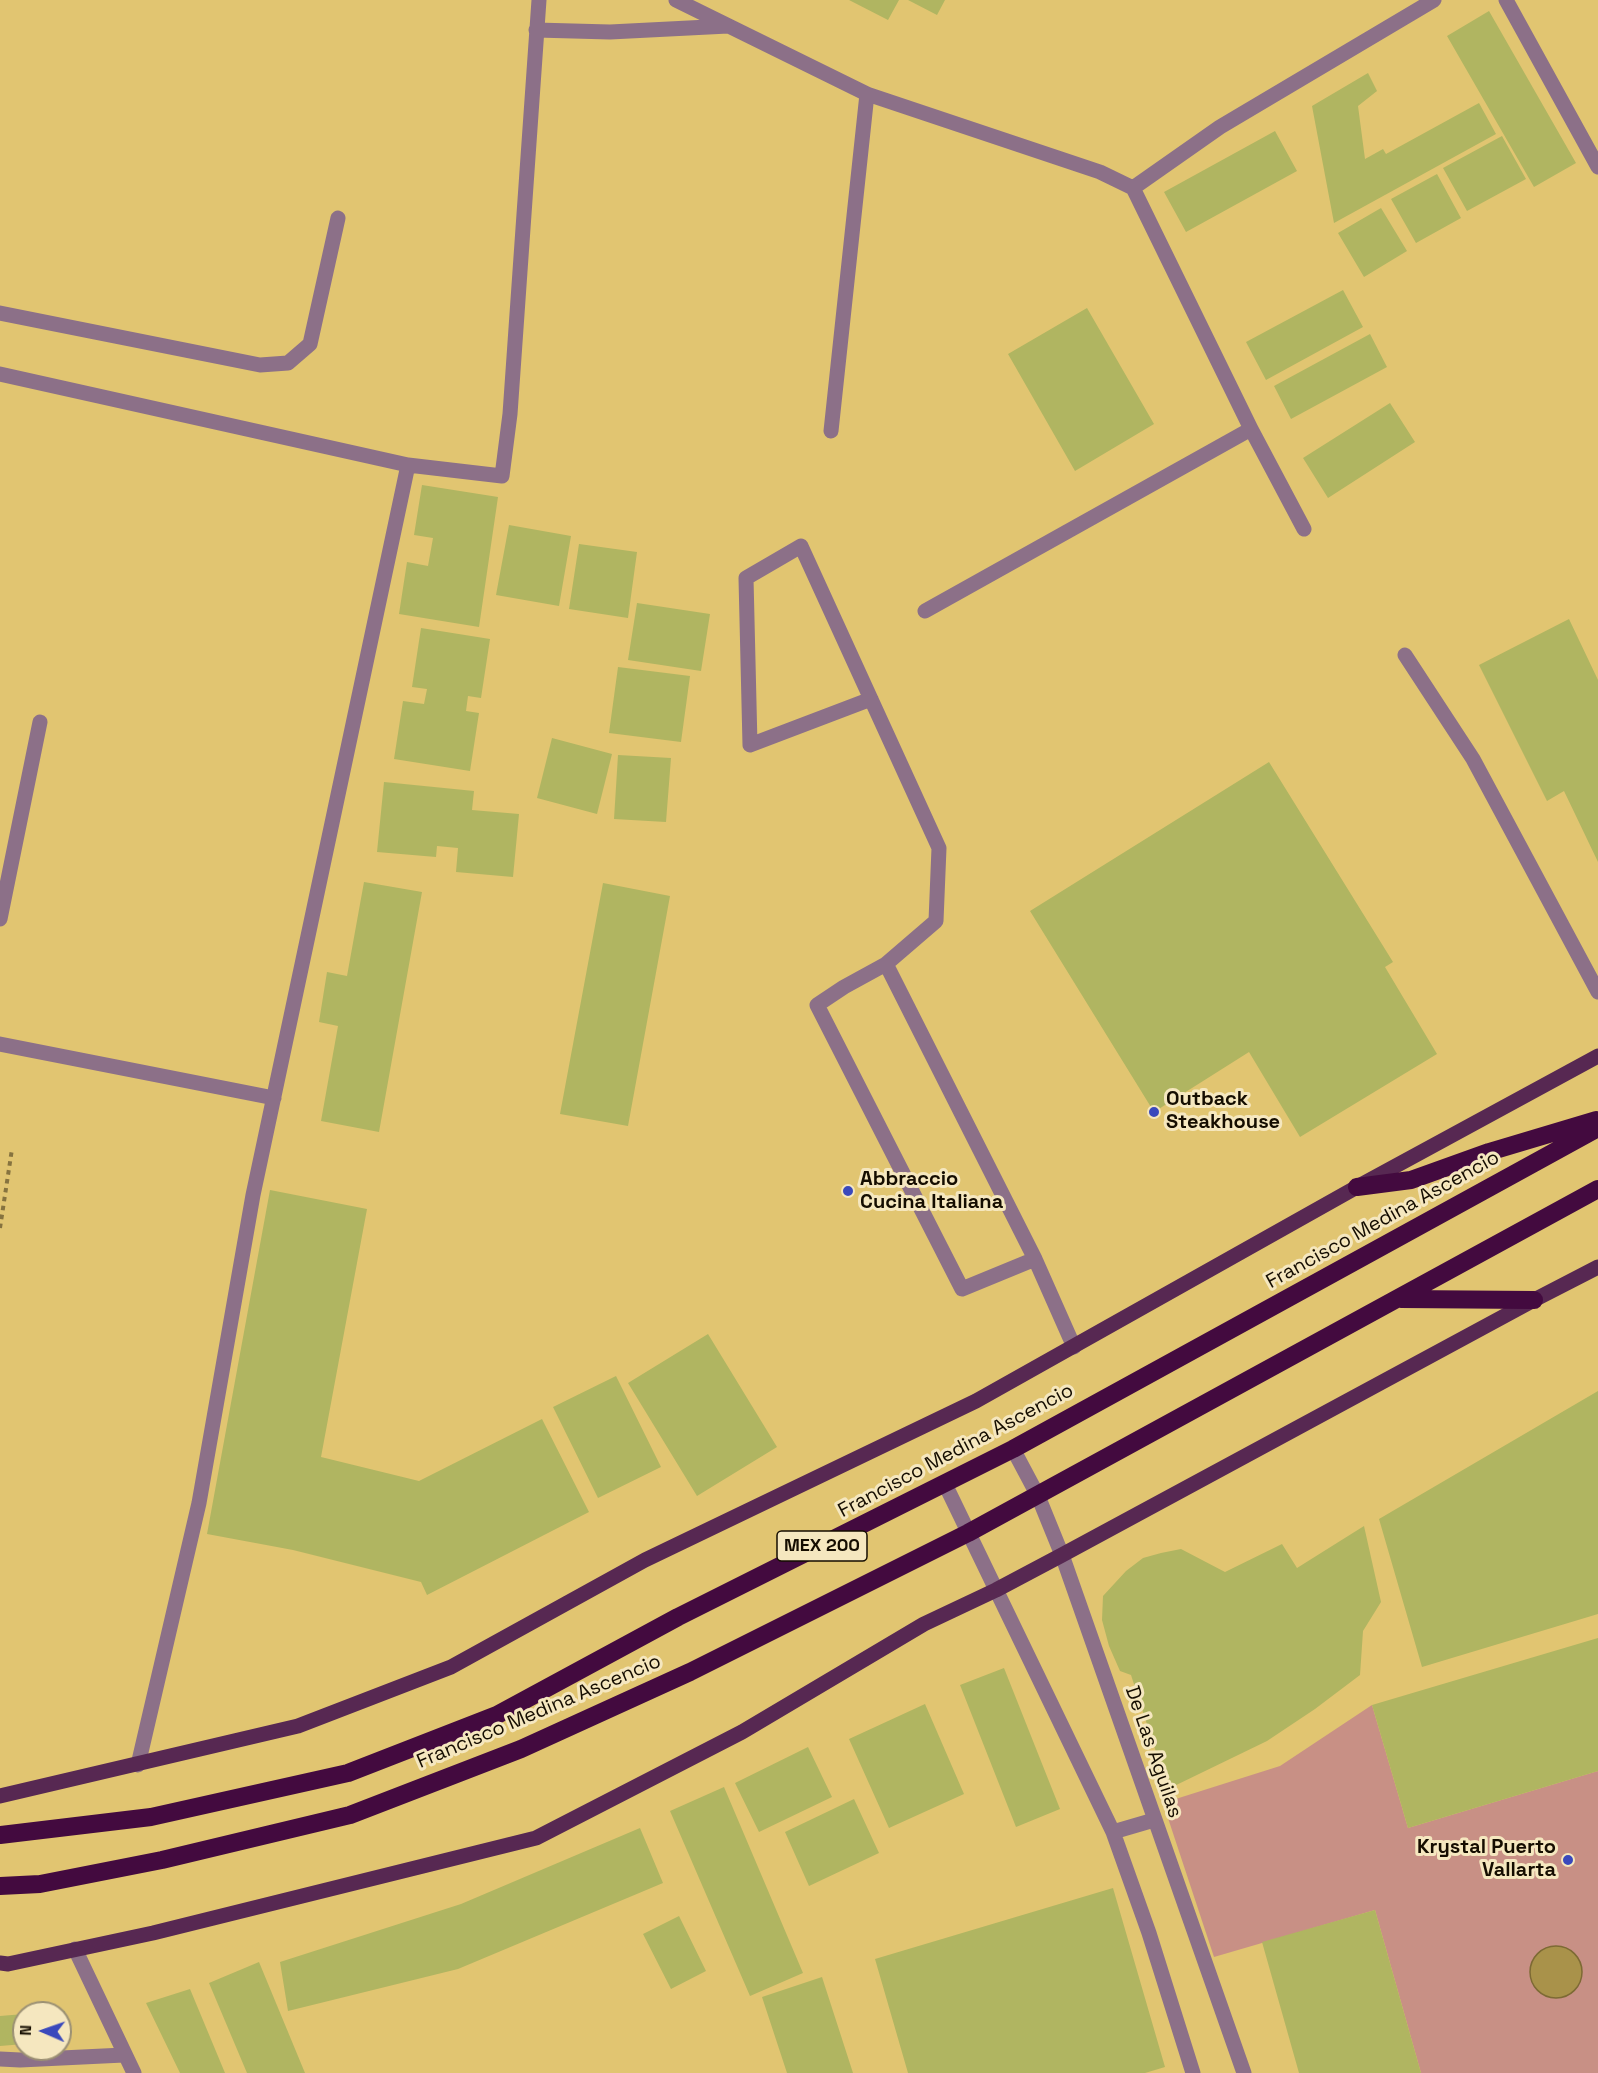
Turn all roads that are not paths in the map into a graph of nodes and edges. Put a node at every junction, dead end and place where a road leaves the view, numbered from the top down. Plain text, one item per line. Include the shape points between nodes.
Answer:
1 (539, 0) edge
2 (676, 0) edge
3 (1434, 0) edge
4 (1506, 0) edge
5 (728, 26) junction
6 (536, 30) junction
7 (867, 94) junction
8 (1598, 167) edge
9 (1133, 188) junction
10 (338, 218) dead end
11 (0, 313) edge
12 (0, 374) edge
13 (1251, 429) junction
14 (831, 431) dead end
15 (408, 465) junction
16 (1304, 529) dead end
17 (925, 611) dead end
18 (1405, 655) dead end
19 (871, 699) junction
20 (40, 722) dead end
21 (0, 919) edge
22 (886, 964) junction
23 (1598, 992) edge
24 (0, 1044) edge
25 (1598, 1056) edge
26 (274, 1098) junction
27 (1598, 1120) edge
28 (1598, 1128) edge
29 (1357, 1187) junction
30 (1598, 1189) edge
31 (1035, 1259) junction
32 (1598, 1267) edge
33 (1399, 1299) junction
34 (1534, 1300) junction
35 (1074, 1347) junction
36 (1013, 1449) junction
37 (945, 1484) junction
38 (1038, 1496) junction
39 (968, 1533) junction
40 (1062, 1556) junction
41 (996, 1590) junction
42 (138, 1765) junction
43 (0, 1796) edge
44 (1154, 1820) junction
45 (1113, 1832) junction
46 (0, 1835) edge
47 (0, 1886) edge
48 (75, 1949) junction
49 (0, 1963) edge
50 (124, 2055) junction
51 (0, 2059) edge
52 (134, 2073) edge
53 (1193, 2073) edge
54 (1244, 2073) edge

1 - 6 street
2 - 5 street
3 - 9 street via 1220,127
4 - 8 street
5 - 6 street via 610,32
5 - 7 street
6 - 15 street via 502,476
7 - 9 street via 1100,172
7 - 14 street
9 - 13 street
10 - 11 street via 310,344 288,363 260,364
12 - 15 street
13 - 16 street
13 - 17 street
15 - 26 street
18 - 23 street via 1473,759
19 - 19 street via 801,546 746,578 750,745
19 - 22 street via 939,848 936,921
20 - 21 street
22 - 31 street
22 - 31 street via 817,1005 962,1289
24 - 26 street
25 - 29 main road
26 - 42 street via 199,1503
27 - 29 highway via 1410,1180
28 - 36 highway, Francisco Medina Ascencio / MEX 200
29 - 35 main road
30 - 33 highway, Francisco Medina Ascencio / MEX 200
31 - 35 street
32 - 34 main road
33 - 34 highway
33 - 38 highway, Francisco Medina Ascencio / MEX 200
34 - 40 main road
35 - 42 main road via 976,1401 645,1560 451,1667 298,1725
36 - 37 highway, Francisco Medina Ascencio / MEX 200
36 - 38 street, De Las Aguilas
37 - 39 street
37 - 46 highway, Francisco Medina Ascencio / MEX 200 via 678,1617 497,1715 348,1773 151,1817
38 - 39 highway, Francisco Medina Ascencio / MEX 200
38 - 40 street, De Las Aguilas
39 - 41 street
39 - 47 highway, Francisco Medina Ascencio / MEX 200 via 690,1672 521,1749 350,1815 162,1860 40,1884
40 - 41 main road
40 - 44 street, De Las Aguilas
41 - 45 street
41 - 48 main road via 924,1624 742,1732 536,1838
42 - 43 main road
44 - 45 street
44 - 54 street, De Las Aguilas
45 - 53 street
48 - 49 main road
48 - 50 street
50 - 51 street
50 - 52 street

